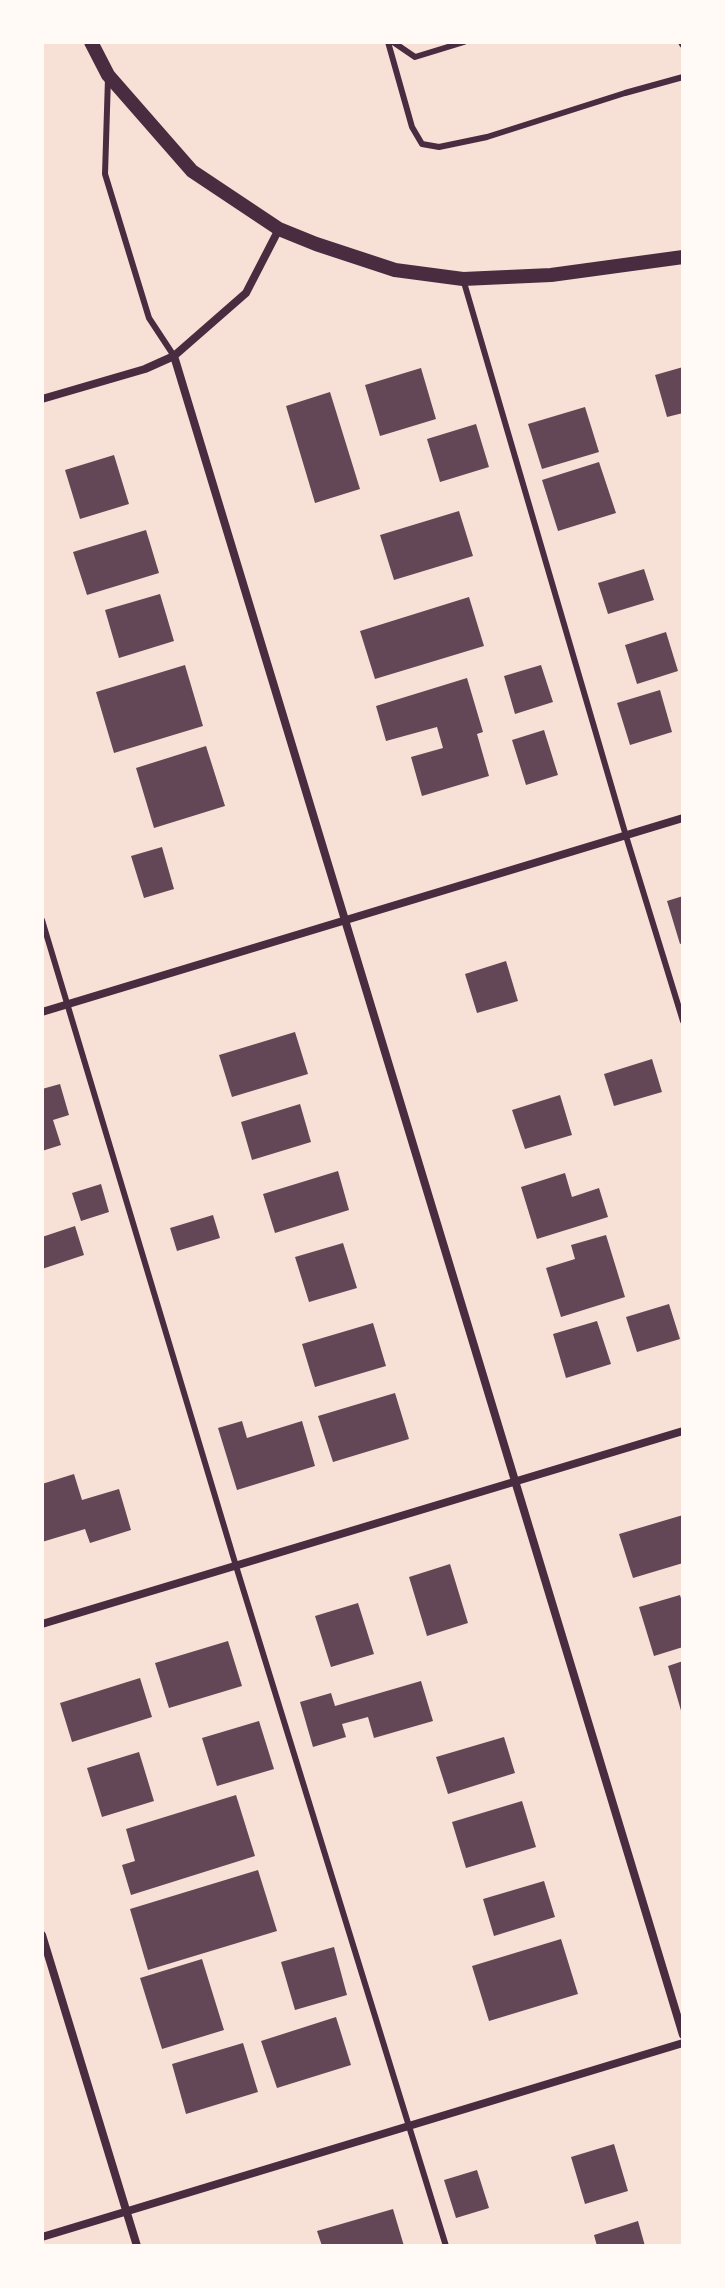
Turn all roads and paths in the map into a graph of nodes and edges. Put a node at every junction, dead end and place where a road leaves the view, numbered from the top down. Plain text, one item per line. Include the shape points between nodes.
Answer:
1 (91, 42) edge
2 (391, 42) edge
3 (464, 42) edge
4 (108, 75) junction
5 (683, 77) edge
6 (279, 229) junction
7 (683, 257) edge
8 (463, 279) junction
9 (174, 356) junction
10 (42, 399) edge
11 (683, 818) edge
12 (626, 836) junction
13 (42, 920) edge
14 (344, 921) junction
15 (68, 1004) junction
16 (42, 1012) edge
17 (683, 1021) edge
18 (683, 1431) edge
19 (515, 1482) junction
20 (236, 1566) junction
21 (42, 1624) edge
22 (42, 1935) edge
23 (683, 2035) edge
24 (683, 2043) edge
25 (410, 2125) junction
26 (126, 2211) junction
27 (42, 2237) edge
28 (137, 2246) edge
29 (446, 2246) edge

1 - 4 street
2 - 3 lane via 415,57
2 - 5 lane via 412,127 422,144 439,147
4 - 6 street via 192,171
4 - 9 lane via 105,174 149,318
6 - 8 street via 395,270
6 - 9 street via 246,293
7 - 8 street via 551,275
8 - 12 lane
9 - 10 street
9 - 14 street
11 - 12 street
12 - 14 street
12 - 17 lane
13 - 15 lane
14 - 15 street
14 - 19 street
15 - 16 street
15 - 20 lane
18 - 19 street
19 - 20 street
19 - 23 street
20 - 21 street
20 - 25 lane
22 - 26 street
24 - 25 street
25 - 26 street
25 - 29 lane
26 - 27 street
26 - 28 street

